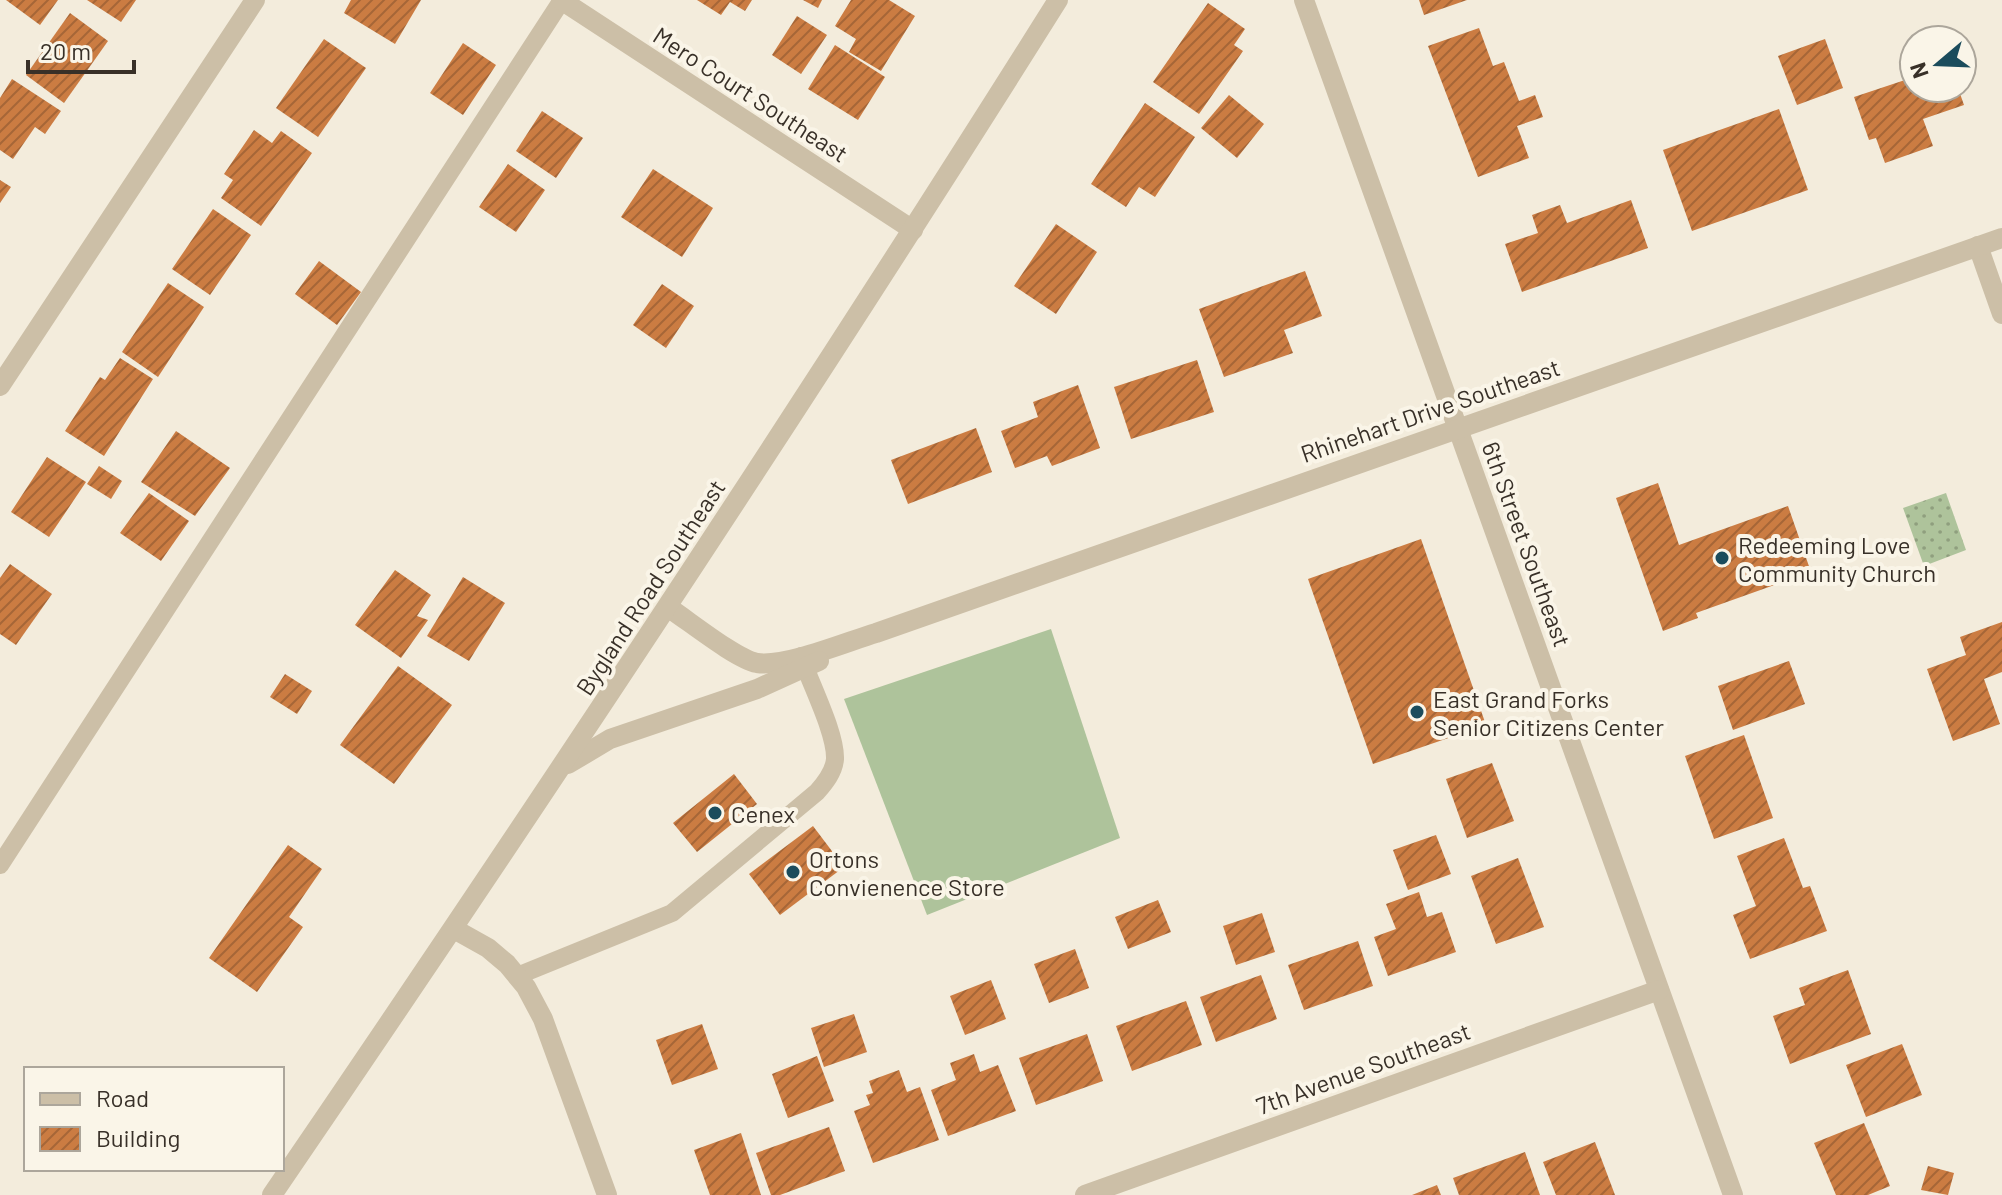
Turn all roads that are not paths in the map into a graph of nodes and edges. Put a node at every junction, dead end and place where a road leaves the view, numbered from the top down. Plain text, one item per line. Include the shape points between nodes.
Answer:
1 (255, 0) edge
2 (561, 0) edge
3 (1058, 0) edge
4 (1304, 0) edge
5 (913, 230) junction
6 (2002, 238) edge
7 (1978, 246) junction
8 (2002, 314) edge
9 (0, 386) edge
10 (1458, 427) junction
11 (669, 608) junction
12 (803, 662) junction
13 (558, 771) junction
14 (0, 865) edge
15 (454, 929) junction
16 (517, 976) junction
17 (1659, 990) junction
18 (272, 1195) edge
19 (607, 1195) edge
20 (1085, 1195) edge
21 (1733, 1195) edge

1 - 9 street
2 - 5 street, Mero Court Southeast
2 - 14 lane
3 - 5 street, Bygland Road Southeast
4 - 10 street, 6th Street Southeast
5 - 11 street, Bygland Road Southeast
6 - 7 street, Rhinehart Drive Southeast
7 - 8 street
7 - 10 street, Rhinehart Drive Southeast
10 - 12 street, Rhinehart Drive Southeast
10 - 17 street, 6th Street Southeast
11 - 12 street, Rhinehart Drive Southeast via 757,663
11 - 13 street, Bygland Road Southeast
12 - 13 street, Rhinehart Drive Southeast via 757,689 610,739
12 - 16 lane via 835,757 817,792 672,913
13 - 15 street, Bygland Road Southeast
15 - 16 street via 488,948
15 - 18 street, Bygland Road Southeast
16 - 19 street via 543,1019
17 - 20 street, 7th Avenue Southeast
17 - 21 street, 6th Street Southeast

